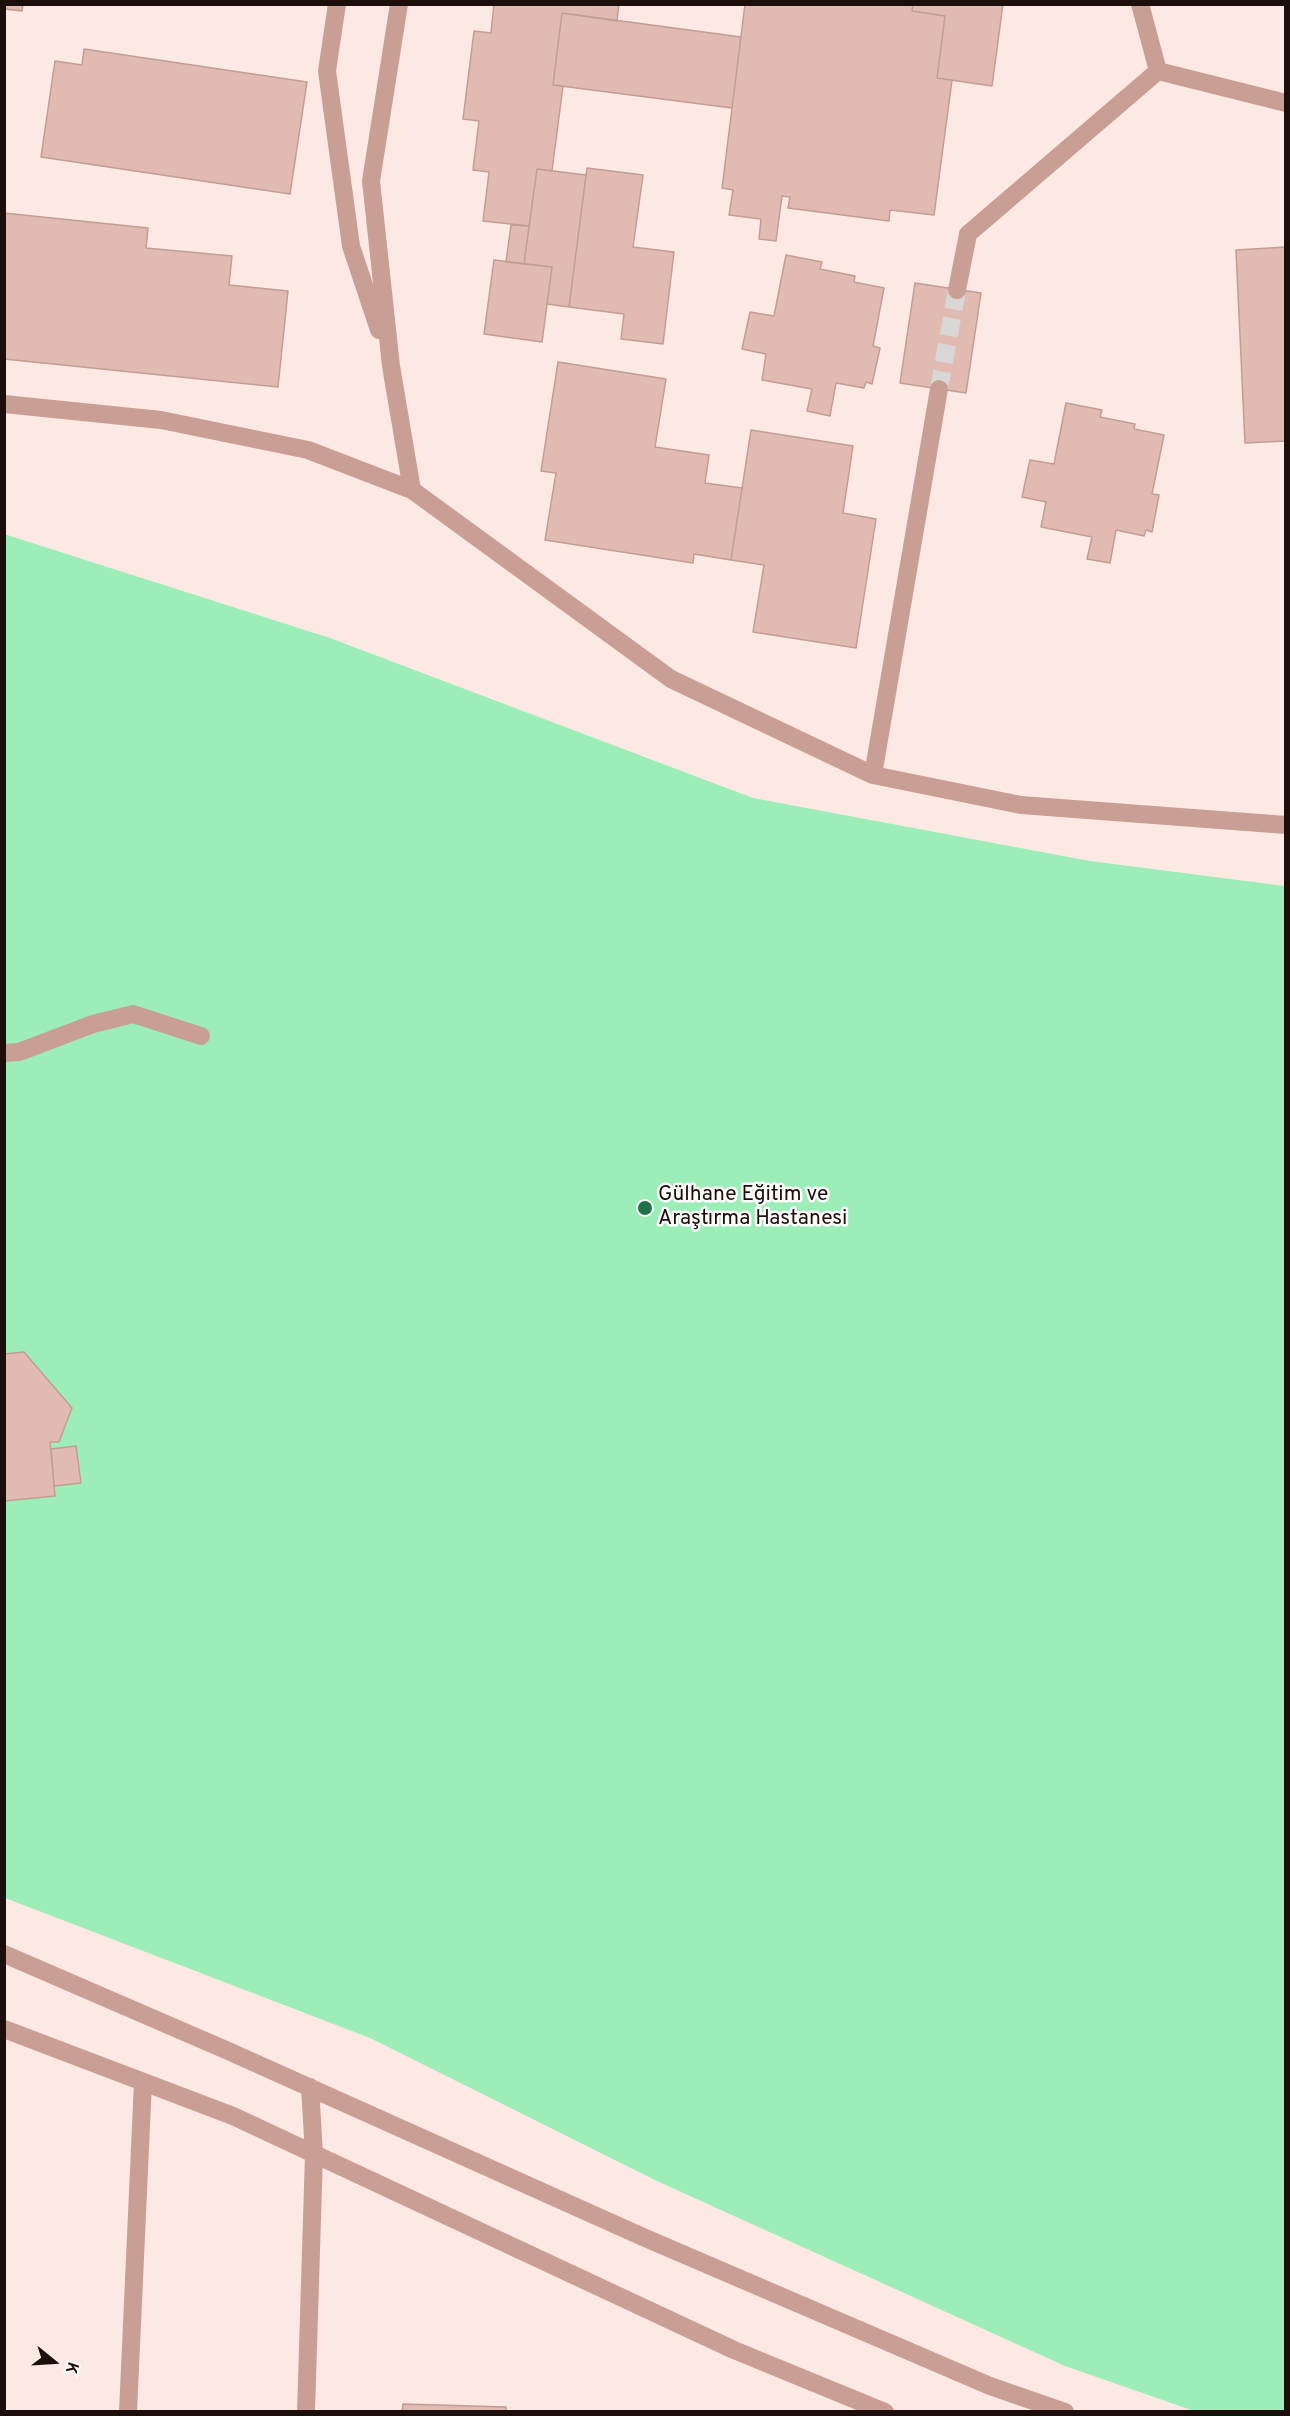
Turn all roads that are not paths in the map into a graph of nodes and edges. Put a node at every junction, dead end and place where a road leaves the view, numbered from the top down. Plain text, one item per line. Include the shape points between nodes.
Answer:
1 (337, 4) edge
2 (399, 4) edge
3 (1140, 4) edge
4 (1158, 71) junction
5 (1286, 103) edge
6 (957, 290) tunnel mouth
7 (391, 366) junction
8 (939, 389) tunnel mouth
9 (4, 404) edge
10 (412, 490) junction
11 (873, 775) junction
12 (1286, 825) edge
13 (201, 1036) dead end
14 (4, 1053) edge
15 (4, 1954) edge
16 (4, 2029) edge
17 (143, 2082) junction
18 (310, 2087) junction
19 (314, 2154) junction
20 (128, 2412) edge
21 (306, 2412) edge
22 (885, 2412) edge
23 (1065, 2412) edge

1 - 7 lane via 327,70 351,246
2 - 7 lane via 371,181
3 - 4 lane
4 - 5 lane
4 - 6 lane via 968,234
7 - 10 lane
8 - 11 lane
9 - 10 lane via 161,420 309,450
10 - 11 lane via 671,680
11 - 12 lane via 1021,805
13 - 14 lane via 133,1014 93,1024 19,1052
15 - 18 lane
16 - 17 lane
17 - 19 lane via 233,2116
17 - 20 lane
18 - 19 lane
18 - 23 lane via 642,2237 990,2386
19 - 21 lane
19 - 22 lane via 734,2350

